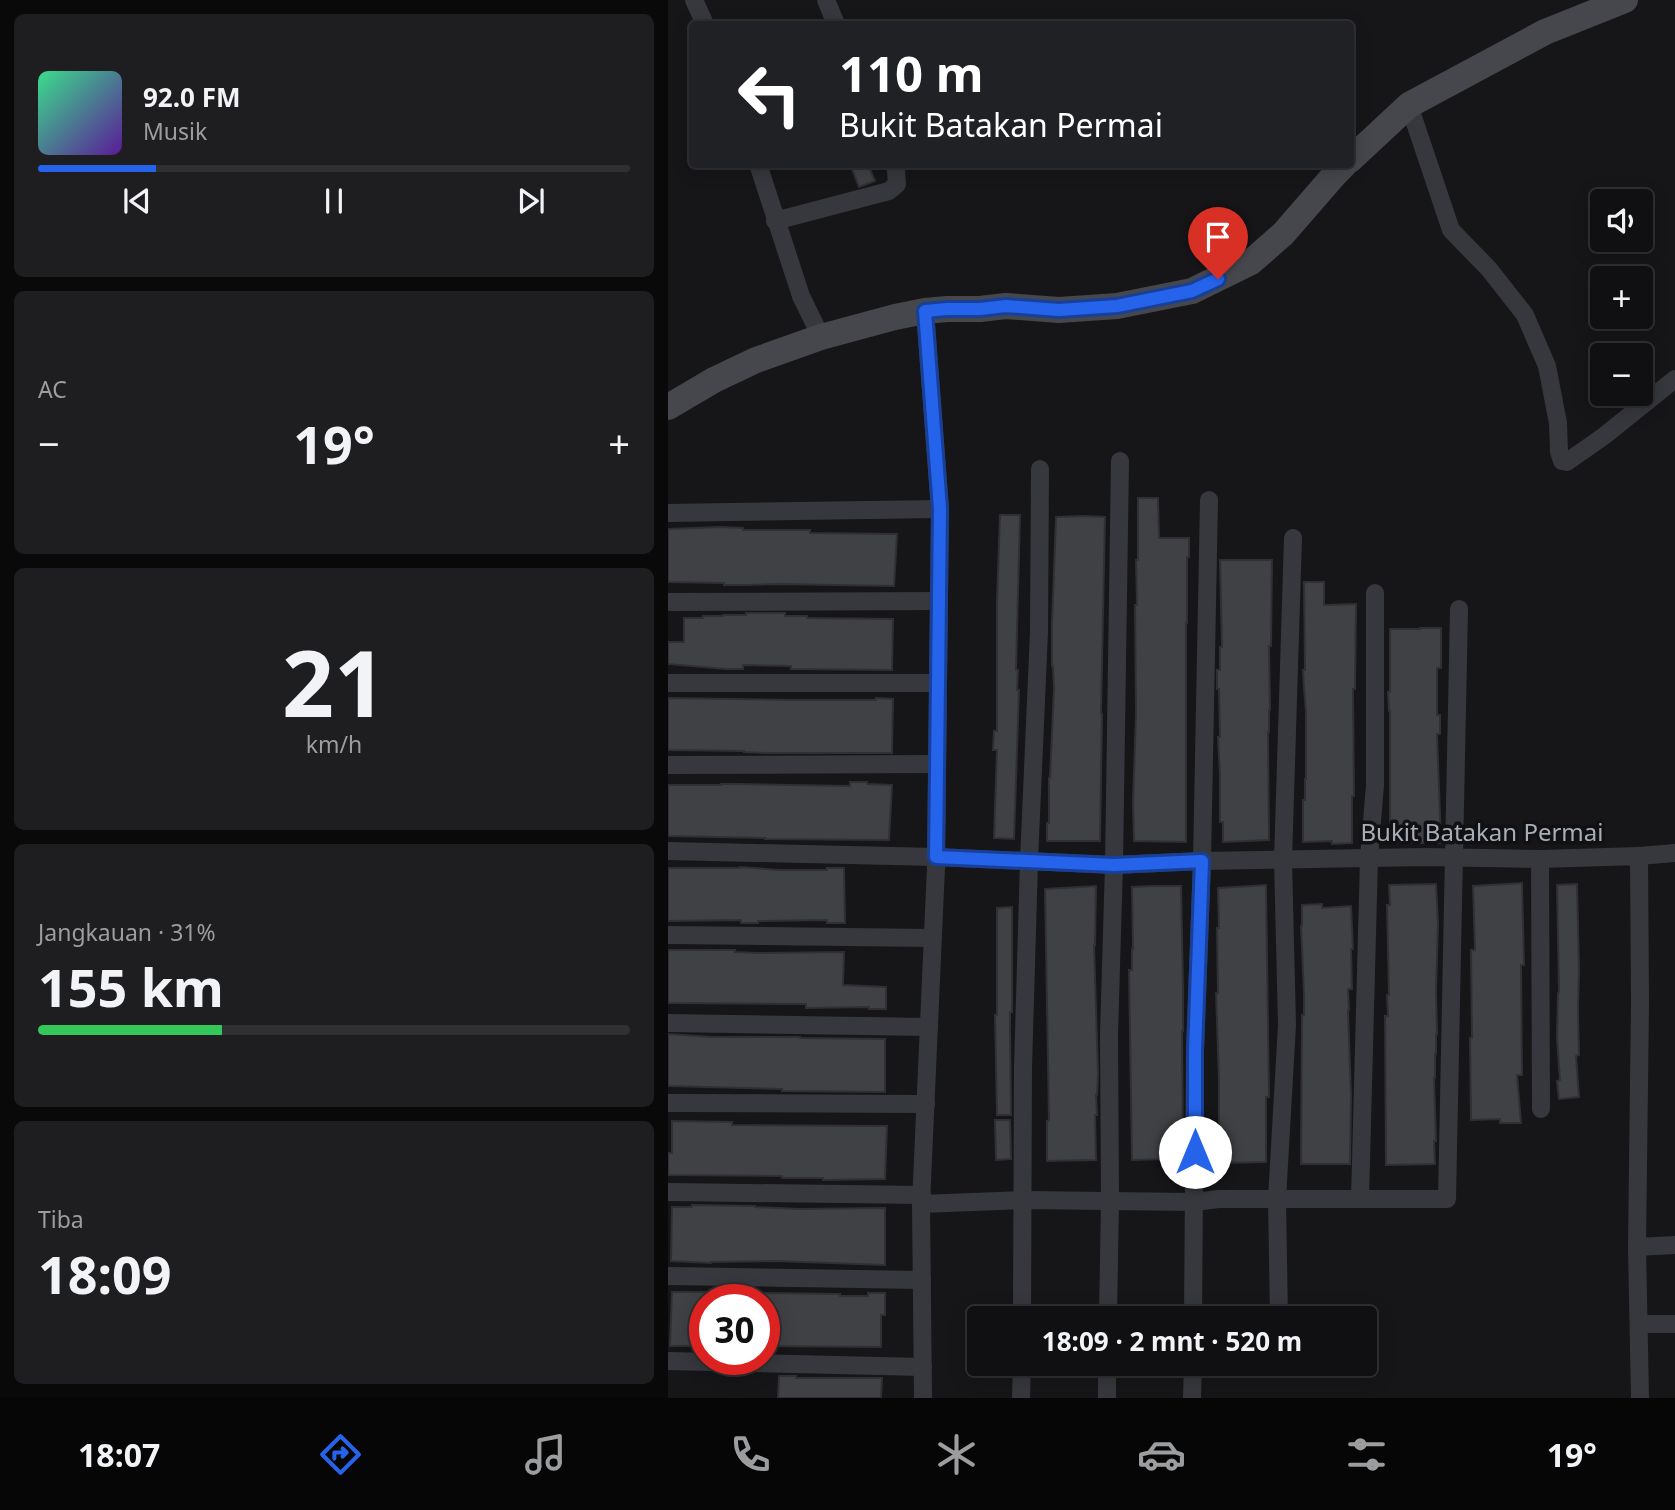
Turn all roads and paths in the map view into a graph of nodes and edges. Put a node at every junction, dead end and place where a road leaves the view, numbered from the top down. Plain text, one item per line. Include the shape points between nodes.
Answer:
1 (694, 0) edge
2 (826, 0) edge
3 (1625, 0) edge
4 (704, 21) edge
5 (835, 21) edge
6 (1409, 105) junction
7 (1354, 156) edge
8 (759, 168) edge
9 (896, 168) edge
10 (1341, 168) edge
11 (775, 221) junction
12 (925, 311) junction
13 (821, 337) junction
14 (1674, 379) edge
15 (668, 407) edge
16 (1120, 461) dead end
17 (1040, 468) dead end
18 (1209, 500) dead end
19 (940, 509) junction
20 (668, 513) edge
21 (1293, 538) dead end
22 (1375, 593) dead end
23 (939, 601) junction
24 (668, 602) edge
25 (1459, 609) dead end
26 (668, 683) edge
27 (938, 683) junction
28 (937, 764) junction
29 (668, 765) edge
30 (668, 851) edge
31 (1674, 853) edge
32 (1455, 856) junction
33 (1639, 856) junction
34 (936, 857) junction
35 (1370, 858) junction
36 (1540, 859) junction
37 (1283, 860) junction
38 (1029, 861) junction
39 (1202, 861) junction
40 (1114, 865) junction
41 (668, 935) edge
42 (932, 938) junction
43 (668, 1023) edge
44 (929, 1027) junction
45 (668, 1102) edge
46 (926, 1104) junction
47 (1541, 1109) dead end
48 (668, 1192) edge
49 (922, 1199) junction
50 (1277, 1199) junction
51 (1360, 1199) junction
52 (1023, 1200) junction
53 (1110, 1200) junction
54 (1195, 1202) junction
55 (1674, 1245) edge
56 (1637, 1247) junction
57 (668, 1276) edge
58 (922, 1280) junction
59 (1022, 1306) edge
60 (1108, 1306) edge
61 (1193, 1306) edge
62 (1279, 1306) edge
63 (1639, 1324) junction
64 (1674, 1324) edge
65 (668, 1361) edge
66 (923, 1367) junction
67 (1022, 1376) edge
68 (1107, 1376) edge
69 (1193, 1376) edge
70 (923, 1398) edge
71 (1021, 1398) edge
72 (1107, 1398) edge
73 (1192, 1398) edge
74 (1640, 1398) edge

1 - 4 street
2 - 5 street
3 - 6 street via 1545,32
6 - 7 street
6 - 14 street via 1451,230 1525,315 1547,366 1562,461 1604,436
8 - 11 street
9 - 11 street via 897,184 889,191
10 - 12 street via 1283,234 1251,262 1192,291 1117,306
11 - 13 street
12 - 13 street
12 - 19 street
13 - 15 street via 756,360
16 - 40 street
17 - 38 street via 1039,632
18 - 39 street
19 - 20 street
19 - 23 street
21 - 37 street
22 - 35 street
23 - 24 street
23 - 27 street
25 - 32 street
26 - 27 street
27 - 28 street
28 - 29 street
28 - 34 street
30 - 34 street, Bukit Batakan Permai
31 - 33 street
32 - 35 street, Bukit Batakan Permai
32 - 36 street, Bukit Batakan Permai
32 - 51 street via 1447,1199
33 - 36 street, Bukit Batakan Permai
33 - 56 street, Bukit Batakan Permai
34 - 38 street, Bukit Batakan Permai
34 - 42 street
35 - 37 street, Bukit Batakan Permai
35 - 51 street
36 - 47 street
37 - 39 street, Bukit Batakan Permai
37 - 50 street via 1287,1025
38 - 40 street, Bukit Batakan Permai
38 - 52 street
39 - 40 street, Bukit Batakan Permai
39 - 54 street
40 - 53 street
41 - 42 street
42 - 44 street
43 - 44 street
44 - 46 street
45 - 46 street
46 - 49 street
48 - 49 street
49 - 52 street
49 - 58 street
50 - 51 street
50 - 54 street
50 - 62 street
52 - 53 street
52 - 59 street
53 - 54 street
53 - 60 street
54 - 61 street
55 - 56 street
56 - 63 street, Bukit Batakan Permai
57 - 58 street
58 - 66 street
63 - 64 street
63 - 74 street, Bukit Batakan Permai
65 - 66 street
66 - 70 street
67 - 71 street
68 - 72 street
69 - 73 street

